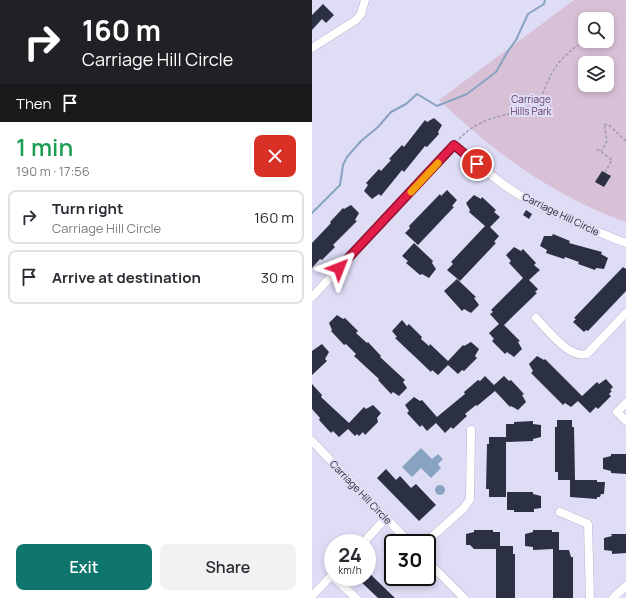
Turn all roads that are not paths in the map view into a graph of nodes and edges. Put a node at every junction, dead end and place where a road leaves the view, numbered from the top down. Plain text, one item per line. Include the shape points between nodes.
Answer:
1 (366, 0) edge
2 (312, 48) edge
3 (626, 243) edge
4 (312, 297) edge
5 (626, 313) edge
6 (536, 318) dead end
7 (626, 403) edge
8 (626, 421) edge
9 (472, 430) dead end
10 (312, 441) edge
11 (560, 512) dead end
12 (386, 518) junction
13 (371, 534) edge
14 (401, 534) edge
15 (435, 534) edge
16 (436, 569) edge
17 (324, 585) edge
18 (343, 586) edge
19 (626, 586) edge
20 (312, 596) edge
21 (356, 598) edge
22 (464, 598) edge
23 (590, 598) edge
24 (612, 598) edge

1 - 2 street via 356,20
3 - 4 street, Carriage Hill Circle via 536,203 500,182 454,145
5 - 6 street via 587,354 582,356 571,353
7 - 8 street via 617,412
9 - 15 street via 470,499 464,508
10 - 12 street, Carriage Hill Circle
11 - 23 street via 588,524
12 - 13 street
12 - 14 street, Carriage Hill Circle
16 - 22 street
17 - 20 street
18 - 21 street
19 - 24 street

